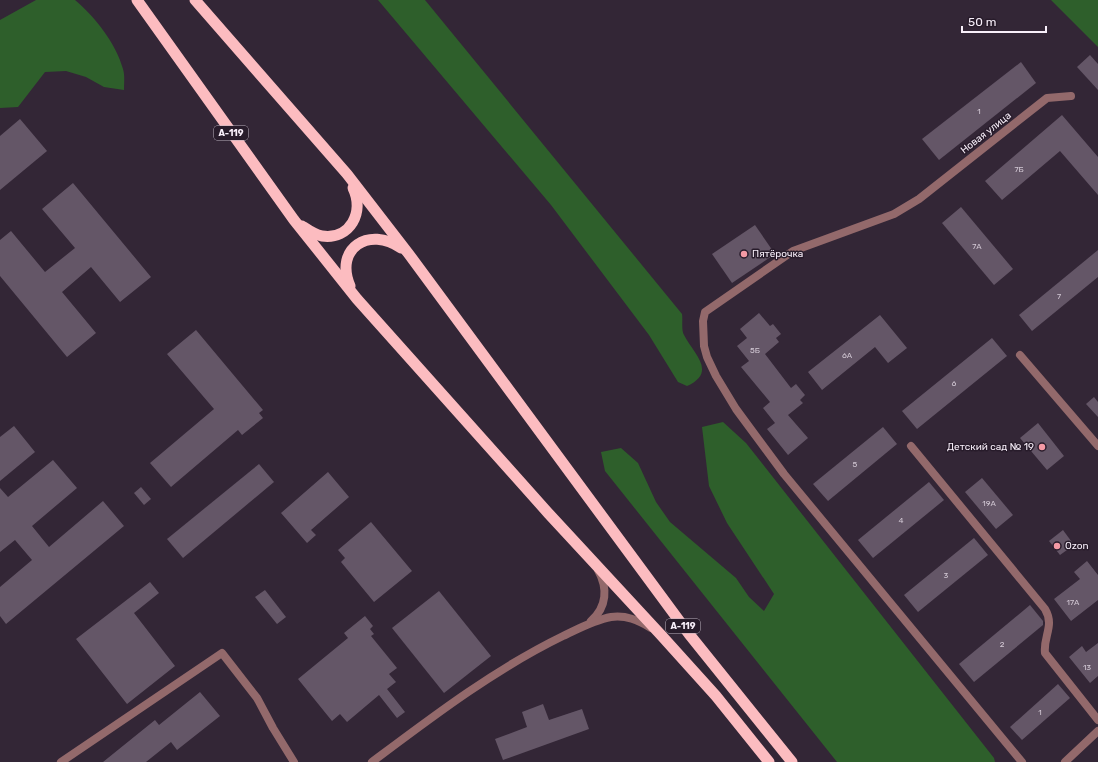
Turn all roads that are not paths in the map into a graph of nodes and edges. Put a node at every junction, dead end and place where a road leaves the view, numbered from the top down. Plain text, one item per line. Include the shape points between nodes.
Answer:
1 (137, 0) edge
2 (195, 0) edge
3 (1072, 96) dead end
4 (347, 174) junction
5 (294, 220) junction
6 (408, 253) junction
7 (357, 299) junction
8 (1020, 355) dead end
9 (911, 446) dead end
10 (1098, 446) edge
11 (595, 564) junction
12 (588, 624) junction
13 (662, 635) junction
14 (1098, 720) edge
15 (1098, 731) edge
16 (61, 762) edge
17 (294, 762) edge
18 (372, 762) edge
19 (770, 762) edge
20 (792, 762) edge
21 (1022, 762) edge
22 (1066, 762) edge

1 - 5 highway, А-119
2 - 4 highway, А-119
3 - 21 street, Новая улица via 1047,98 919,199 894,214 792,251 705,312 703,321 704,346 716,376 736,409 784,474
4 - 5 highway via 358,197 357,215 350,228 337,236 321,236
4 - 6 highway, А-119
5 - 7 highway, А-119
6 - 7 highway via 392,242 376,238 363,241 353,248 347,259 345,272
6 - 20 highway, А-119 via 689,634
7 - 11 highway, А-119
8 - 10 street
9 - 14 street via 1045,609 1050,622 1045,653
11 - 12 street via 603,582 604,599 597,616
11 - 13 highway, А-119
12 - 13 street via 611,617 632,618
12 - 18 street via 542,647 490,679 411,732
13 - 19 highway, А-119
15 - 22 street
16 - 17 street via 222,653 257,698

